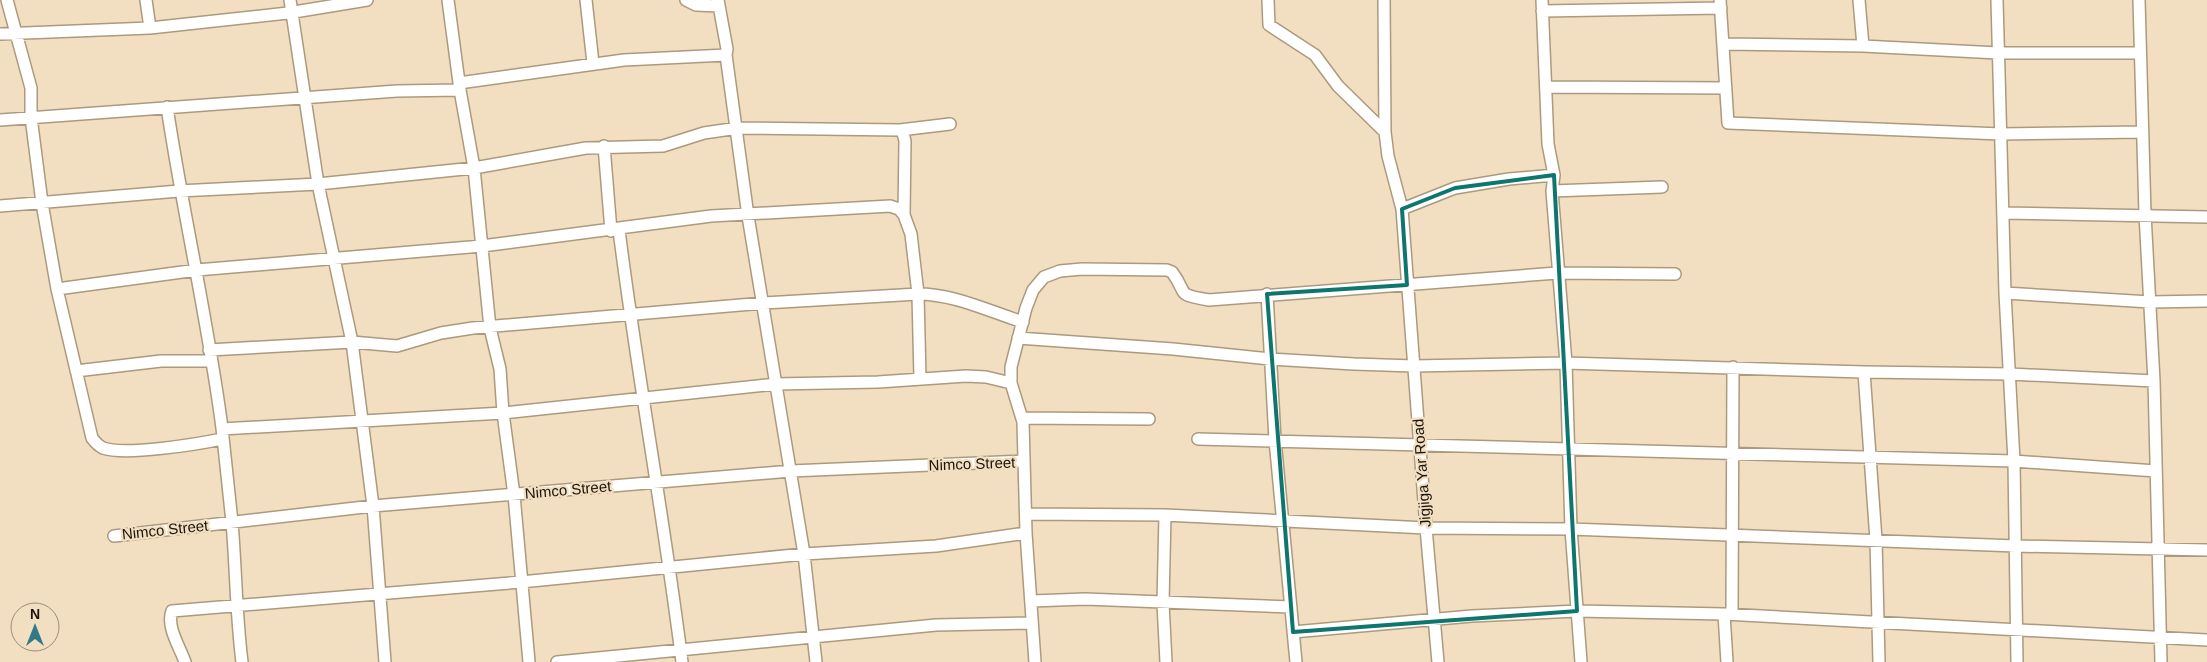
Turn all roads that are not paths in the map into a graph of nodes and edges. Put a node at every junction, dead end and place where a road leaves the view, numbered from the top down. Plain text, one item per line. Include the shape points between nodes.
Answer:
1 (7, 0) edge
2 (146, 0) edge
3 (368, 0) edge
4 (448, 0) edge
5 (586, 0) edge
6 (686, 0) edge
7 (1268, 0) edge
8 (1384, 0) edge
9 (1859, 0) edge
10 (1997, 0) edge
11 (2139, 0) edge
12 (718, 3) edge
13 (1720, 4) edge
14 (291, 6) edge
15 (1542, 6) edge
16 (150, 28) junction
17 (15, 33) junction
18 (0, 34) edge
19 (1723, 44) junction
20 (1863, 46) junction
21 (1998, 53) junction
22 (2140, 53) junction
23 (726, 55) junction
24 (593, 64) junction
25 (459, 87) junction
26 (1546, 87) junction
27 (1726, 88) junction
28 (304, 97) junction
29 (167, 107) junction
30 (31, 117) junction
31 (0, 120) edge
32 (950, 124) dead end
33 (738, 128) junction
34 (900, 130) junction
35 (1385, 132) junction
36 (2142, 132) junction
37 (2001, 134) junction
38 (604, 146) junction
39 (474, 168) junction
40 (1554, 175) junction
41 (318, 184) junction
42 (1662, 187) dead end
43 (179, 191) junction
44 (1552, 191) junction
45 (42, 203) junction
46 (0, 206) edge
47 (1402, 209) junction
48 (2003, 213) junction
49 (2145, 214) junction
50 (904, 215) junction
51 (748, 216) junction
52 (2207, 217) edge
53 (615, 230) junction
54 (482, 246) junction
55 (336, 260) junction
56 (197, 270) junction
57 (1557, 273) junction
58 (1675, 274) dead end
59 (1407, 285) junction
60 (57, 289) junction
61 (2005, 293) junction
62 (918, 294) junction
63 (1267, 294) junction
64 (2207, 301) edge
65 (2150, 302) junction
66 (764, 303) junction
67 (630, 316) junction
68 (1022, 322) junction
69 (490, 328) junction
70 (1018, 338) junction
71 (352, 342) junction
72 (210, 355) junction
73 (1270, 359) junction
74 (1566, 363) junction
75 (1414, 366) junction
76 (1733, 367) junction
77 (76, 370) junction
78 (1864, 372) junction
79 (2010, 374) junction
80 (920, 379) junction
81 (2154, 381) junction
82 (1011, 383) junction
83 (776, 384) junction
84 (644, 398) junction
85 (503, 413) junction
86 (1022, 418) junction
87 (1149, 418) dead end
88 (362, 422) junction
89 (222, 434) junction
90 (1198, 439) dead end
91 (1275, 440) junction
92 (1420, 444) junction
93 (1569, 448) junction
94 (1732, 454) junction
95 (1870, 457) junction
96 (1024, 461) junction
97 (2014, 461) junction
98 (2156, 470) junction
99 (791, 471) junction
100 (658, 482) junction
101 (514, 495) junction
102 (372, 506) junction
103 (1026, 514) junction
104 (1166, 516) junction
105 (1284, 522) junction
106 (232, 523) junction
107 (1426, 528) junction
108 (1571, 529) junction
109 (1026, 533) junction
110 (1730, 534) junction
111 (114, 536) dead end
112 (1876, 540) junction
113 (2016, 546) junction
114 (2158, 548) junction
115 (2207, 550) edge
116 (804, 554) junction
117 (667, 567) junction
118 (521, 582) junction
119 (379, 594) junction
120 (1032, 601) junction
121 (1163, 603) junction
122 (236, 607) junction
123 (1291, 607) junction
124 (1577, 611) junction
125 (1728, 614) junction
126 (1435, 621) junction
127 (1878, 622) junction
128 (1032, 623) junction
129 (2016, 631) junction
130 (1293, 632) junction
131 (814, 636) junction
132 (2159, 638) junction
133 (2207, 640) edge
134 (681, 656) edge
135 (185, 662) edge
136 (242, 662) edge
137 (385, 662) edge
138 (529, 662) edge
139 (557, 662) edge
140 (816, 662) edge
141 (1034, 662) edge
142 (1166, 662) edge
143 (1296, 662) edge
144 (1438, 662) edge
145 (1581, 662) edge
146 (1727, 662) edge
147 (1879, 662) edge
148 (2017, 662) edge
149 (2160, 662) edge

1 - 17 street
2 - 16 street
3 - 14 street
4 - 25 street
5 - 24 street
6 - 12 street via 696,5
7 - 35 street via 1269,25 1315,55 1338,86
8 - 35 street, Jigjiga Yar Road
9 - 20 street
10 - 21 street
11 - 22 street
12 - 23 street
13 - 15 street
13 - 19 street
14 - 16 street
14 - 28 street
15 - 26 street
16 - 17 street
17 - 18 street
17 - 30 street via 31,88
19 - 20 street
19 - 27 street
20 - 21 street
21 - 22 street
21 - 37 street
22 - 36 street
23 - 24 street
23 - 33 street
24 - 25 street
25 - 28 street
25 - 39 street
26 - 27 street
26 - 40 street via 1548,144
27 - 37 street via 1728,123 1736,125
28 - 29 street
28 - 41 street
29 - 30 street
29 - 43 street
30 - 31 street
30 - 45 street
32 - 34 street
33 - 34 street
33 - 38 street via 704,133 663,146
33 - 51 street
34 - 50 street via 905,142
35 - 47 street, Jigjiga Yar Road
36 - 37 street
36 - 49 street
37 - 48 street
38 - 39 street
38 - 53 street
39 - 41 street
39 - 54 street
40 - 44 street
40 - 47 street via 1455,188
41 - 43 street
41 - 55 street
42 - 44 street
43 - 45 street
43 - 56 street
44 - 57 street
45 - 46 street
45 - 60 street
47 - 59 street, Jigjiga Yar Road
48 - 49 street
48 - 61 street
49 - 52 street
49 - 65 street
50 - 51 street via 899,209 881,205
50 - 62 street via 911,234
51 - 53 street via 711,216
51 - 66 street
53 - 54 street
53 - 67 street
54 - 55 street
54 - 69 street
55 - 56 street
55 - 71 street
56 - 60 street
56 - 72 street
57 - 58 street
57 - 59 street
57 - 74 street
59 - 63 street
59 - 75 street, Jigjiga Yar Road
60 - 77 street
61 - 65 street
61 - 79 street
62 - 66 street
62 - 68 street via 952,297
62 - 80 street
63 - 68 street via 1210,300 1189,297 1183,293 1172,272 1166,270 1060,271 1044,277 1033,290
63 - 73 street
64 - 65 street
65 - 81 street
66 - 67 street
66 - 83 street
67 - 69 street
67 - 84 street
68 - 70 street
69 - 71 street via 441,332 398,346
69 - 85 street via 500,369
70 - 73 street
70 - 82 street
71 - 72 street
71 - 88 street
72 - 77 street
72 - 89 street
73 - 75 street
73 - 91 street
74 - 75 street
74 - 76 street
74 - 93 street
75 - 92 street, Jigjiga Yar Road
76 - 78 street
76 - 94 street
77 - 89 street via 92,438 101,448 115,451 200,444
78 - 79 street
78 - 95 street
79 - 81 street
79 - 97 street
80 - 82 street via 966,376
80 - 83 street
81 - 98 street
82 - 86 street
83 - 84 street
83 - 99 street
84 - 85 street
84 - 100 street
85 - 88 street
85 - 101 street
86 - 87 street
86 - 96 street
88 - 89 street
88 - 102 street
89 - 106 street
90 - 91 street
91 - 92 street
91 - 105 street
92 - 93 street
92 - 107 street, Jigjiga Yar Road
93 - 94 street
93 - 108 street
94 - 95 street
94 - 110 street
95 - 97 street
95 - 112 street
96 - 99 street, Nimco Street
96 - 103 street
97 - 98 street
97 - 113 street
98 - 114 street
99 - 100 street, Nimco Street
99 - 116 street
100 - 101 street, Nimco Street
100 - 117 street
101 - 102 street, Nimco Street
101 - 118 street
102 - 106 street, Nimco Street
102 - 119 street
103 - 104 street
103 - 109 street
104 - 105 street
104 - 121 street
105 - 107 street
105 - 123 street
106 - 111 street, Nimco Street
106 - 122 street
107 - 108 street
107 - 126 street, Jigjiga Yar Road
108 - 110 street
108 - 124 street
109 - 116 street via 936,546
109 - 120 street
110 - 112 street
110 - 125 street
112 - 113 street
112 - 127 street
113 - 114 street
113 - 129 street
114 - 115 street
114 - 132 street
116 - 117 street
116 - 131 street
117 - 118 street
117 - 134 street
118 - 119 street
118 - 138 street
119 - 122 street
119 - 137 street
120 - 121 street via 1084,599
120 - 128 street
121 - 123 street
121 - 142 street
122 - 135 street via 172,611 171,626
122 - 136 street
123 - 130 street
124 - 125 street
124 - 126 street
124 - 145 street
125 - 127 street
125 - 146 street
126 - 130 street
126 - 144 street, Jigjiga Yar Road
127 - 129 street
127 - 147 street
128 - 131 street via 936,625
128 - 141 street
129 - 132 street
129 - 148 street
130 - 143 street
131 - 134 street
131 - 140 street
132 - 133 street
132 - 149 street
134 - 139 street

